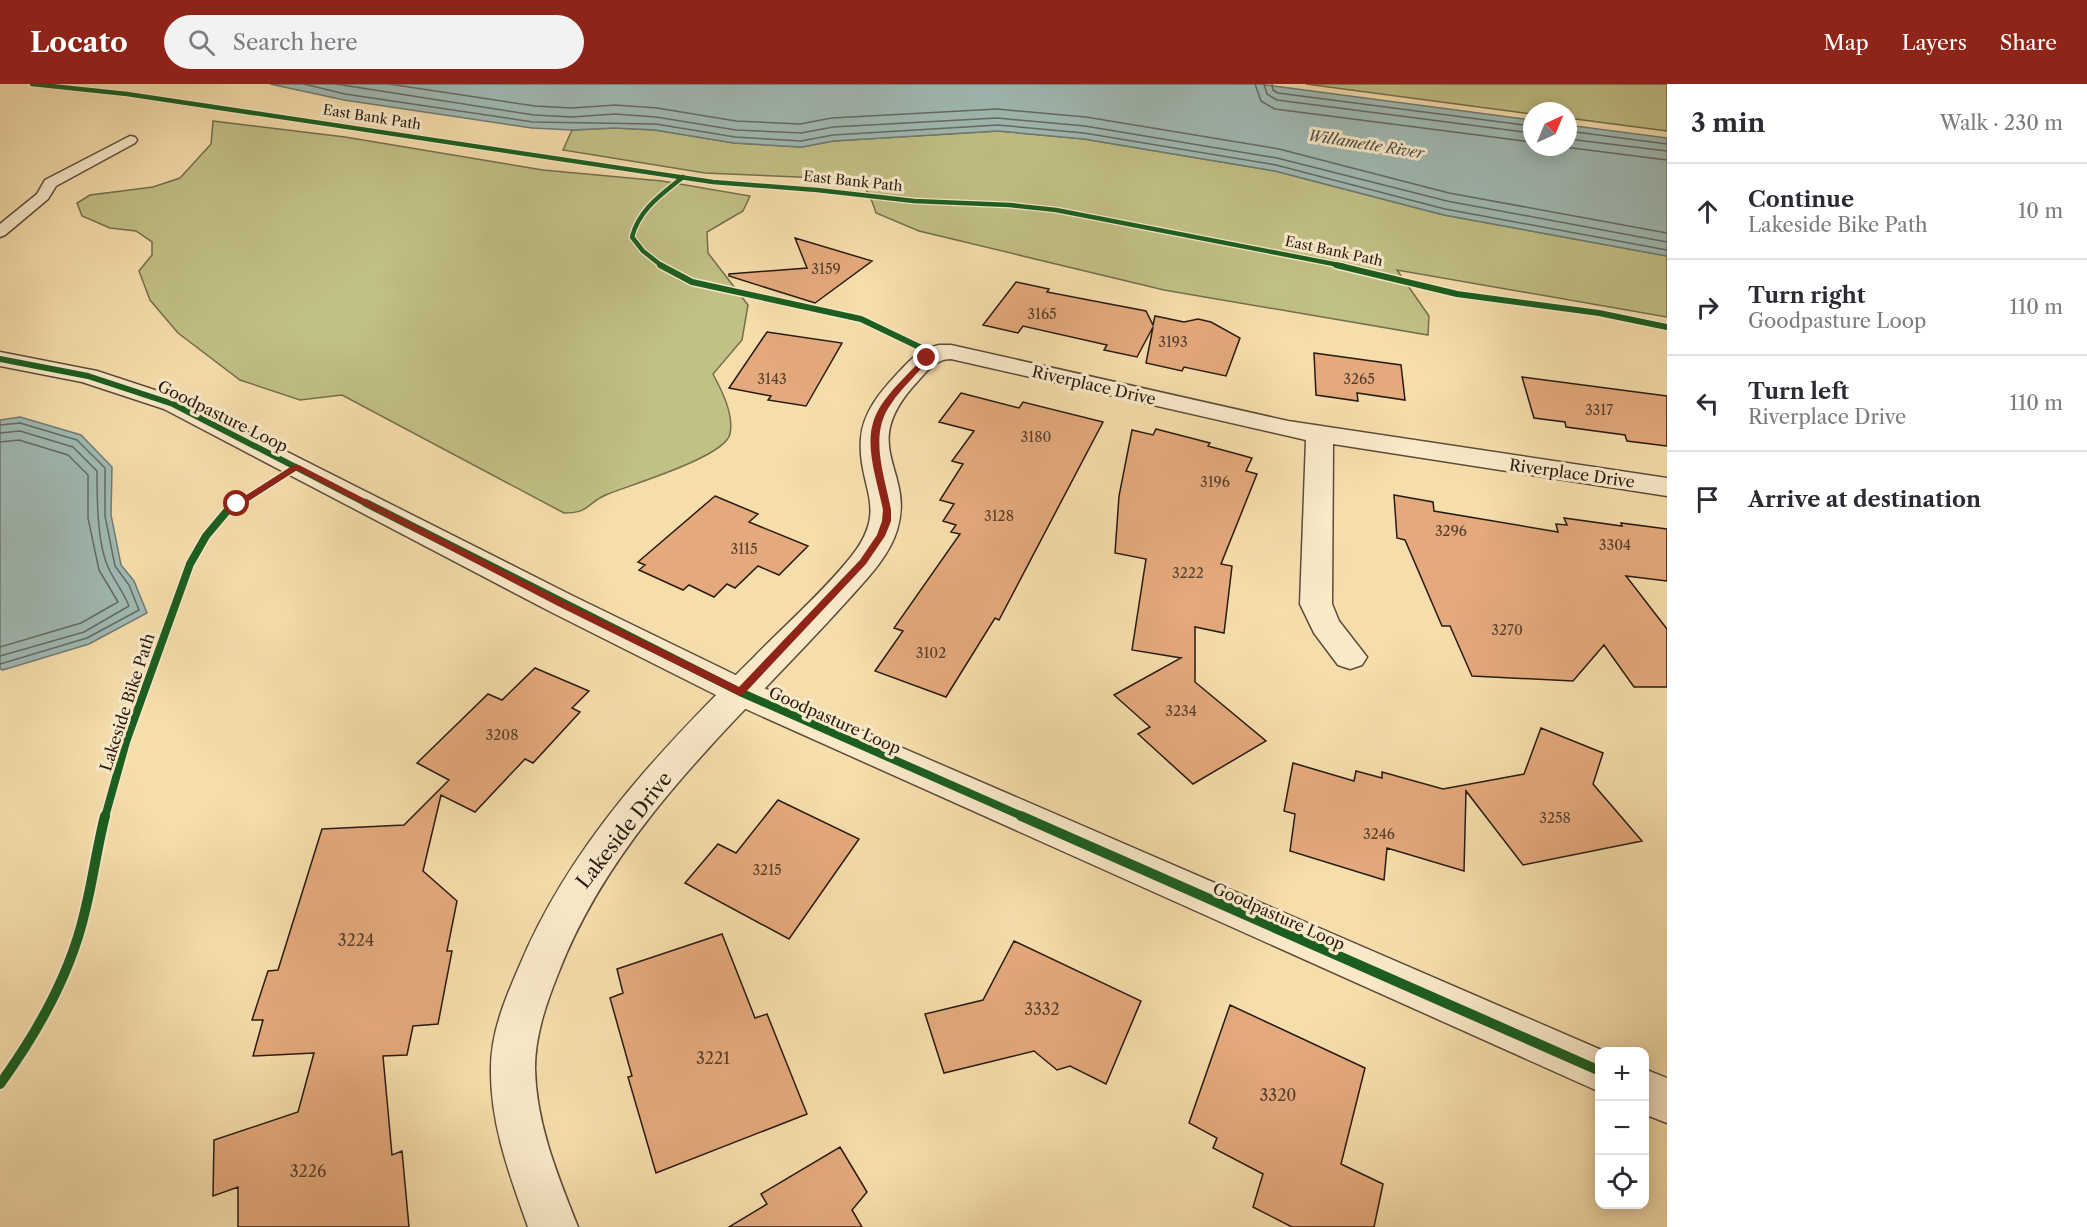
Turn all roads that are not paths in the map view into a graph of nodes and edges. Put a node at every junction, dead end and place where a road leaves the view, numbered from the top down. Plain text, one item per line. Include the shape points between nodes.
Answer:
1 (130, 140) dead end
2 (0, 232) edge
3 (0, 359) edge
4 (1320, 435) junction
5 (1667, 487) edge
6 (1350, 657) dead end
7 (740, 692) junction
8 (1595, 1069) edge
9 (1649, 1093) edge
10 (1667, 1101) edge
11 (553, 1227) edge

1 - 2 lane via 50,183 43,196
3 - 7 street, Goodpasture Loop via 113,381 173,404
4 - 5 street, Riverplace Drive
4 - 6 street via 1316,604 1325,625
4 - 7 street, Riverplace Drive via 951,352 934,354 888,402 877,422 874,443 887,510 881,536 863,562
7 - 8 street, Goodpasture Loop
7 - 11 street, Lakeside Drive via 606,846 568,903 538,968 515,1043 515,1082 528,1159
9 - 10 street

